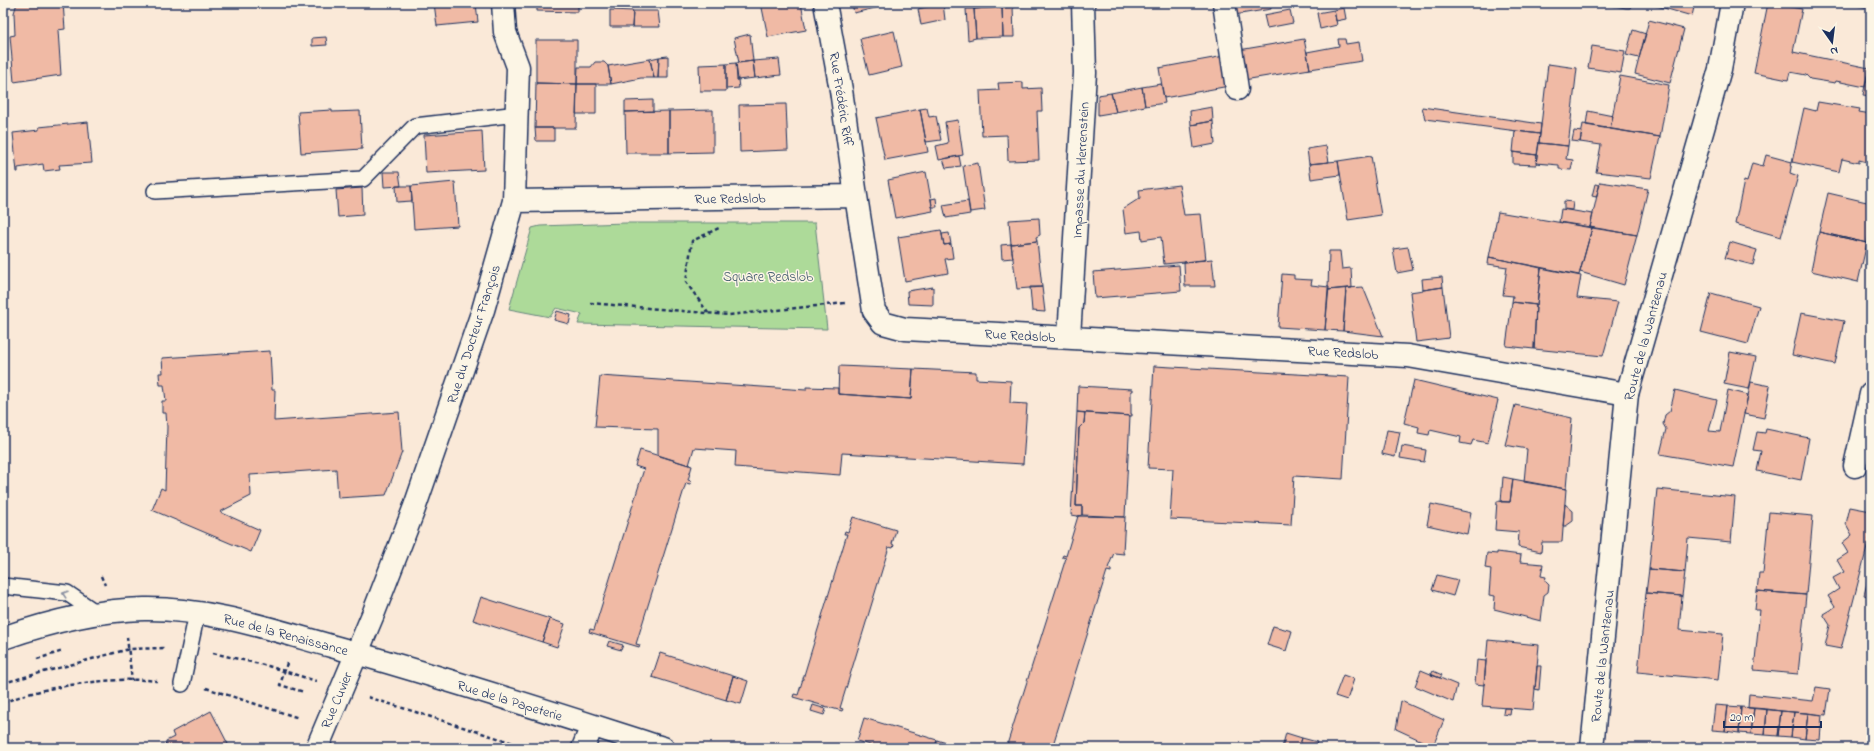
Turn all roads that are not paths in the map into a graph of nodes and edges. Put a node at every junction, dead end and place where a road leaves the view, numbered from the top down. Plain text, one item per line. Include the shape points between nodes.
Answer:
1 (503, 3) edge
2 (825, 3) edge
3 (1083, 3) edge
4 (1224, 3) edge
5 (1732, 3) edge
6 (1237, 89) dead end
7 (517, 114) junction
8 (155, 191) dead end
9 (856, 196) junction
10 (514, 201) junction
11 (1069, 338) junction
12 (1627, 394) junction
13 (1871, 394) edge
14 (1855, 466) dead end
15 (3, 586) edge
16 (197, 613) junction
17 (98, 614) junction
18 (3, 638) edge
19 (356, 653) junction
20 (182, 684) road end
21 (592, 726) junction
22 (316, 748) edge
23 (583, 748) edge
24 (663, 748) edge
25 (1592, 748) edge

1 - 7 street, Rue du Docteur François via 505,32 518,67
2 - 9 street, Rue Frédéric Riff via 841,90
3 - 11 street, Impasse du Herrenstein via 1086,73
4 - 6 street
5 - 12 street, Route de la Wantzenau via 1720,68
7 - 8 lane via 415,126 362,179
7 - 10 street, Rue du Docteur François
9 - 10 street, Rue Redslob
9 - 11 street, Rue Redslob via 874,311 883,323 906,329
10 - 19 street, Rue du Docteur François via 483,310 417,502
11 - 12 street, Rue Redslob via 1408,356
12 - 25 street, Route de la Wantzenau
13 - 14 street
17 -> 15 lane via 67,593
16 - 17 street, Rue de la Renaissance via 144,609
16 - 19 street, Rue de la Renaissance via 244,620
16 - 20 lane
17 - 18 street, Rue de la Renaissance via 70,617
19 - 21 street, Rue de la Papeterie
19 - 22 street, Rue Cuvier
21 - 23 street
21 - 24 street, Rue de la Papeterie

